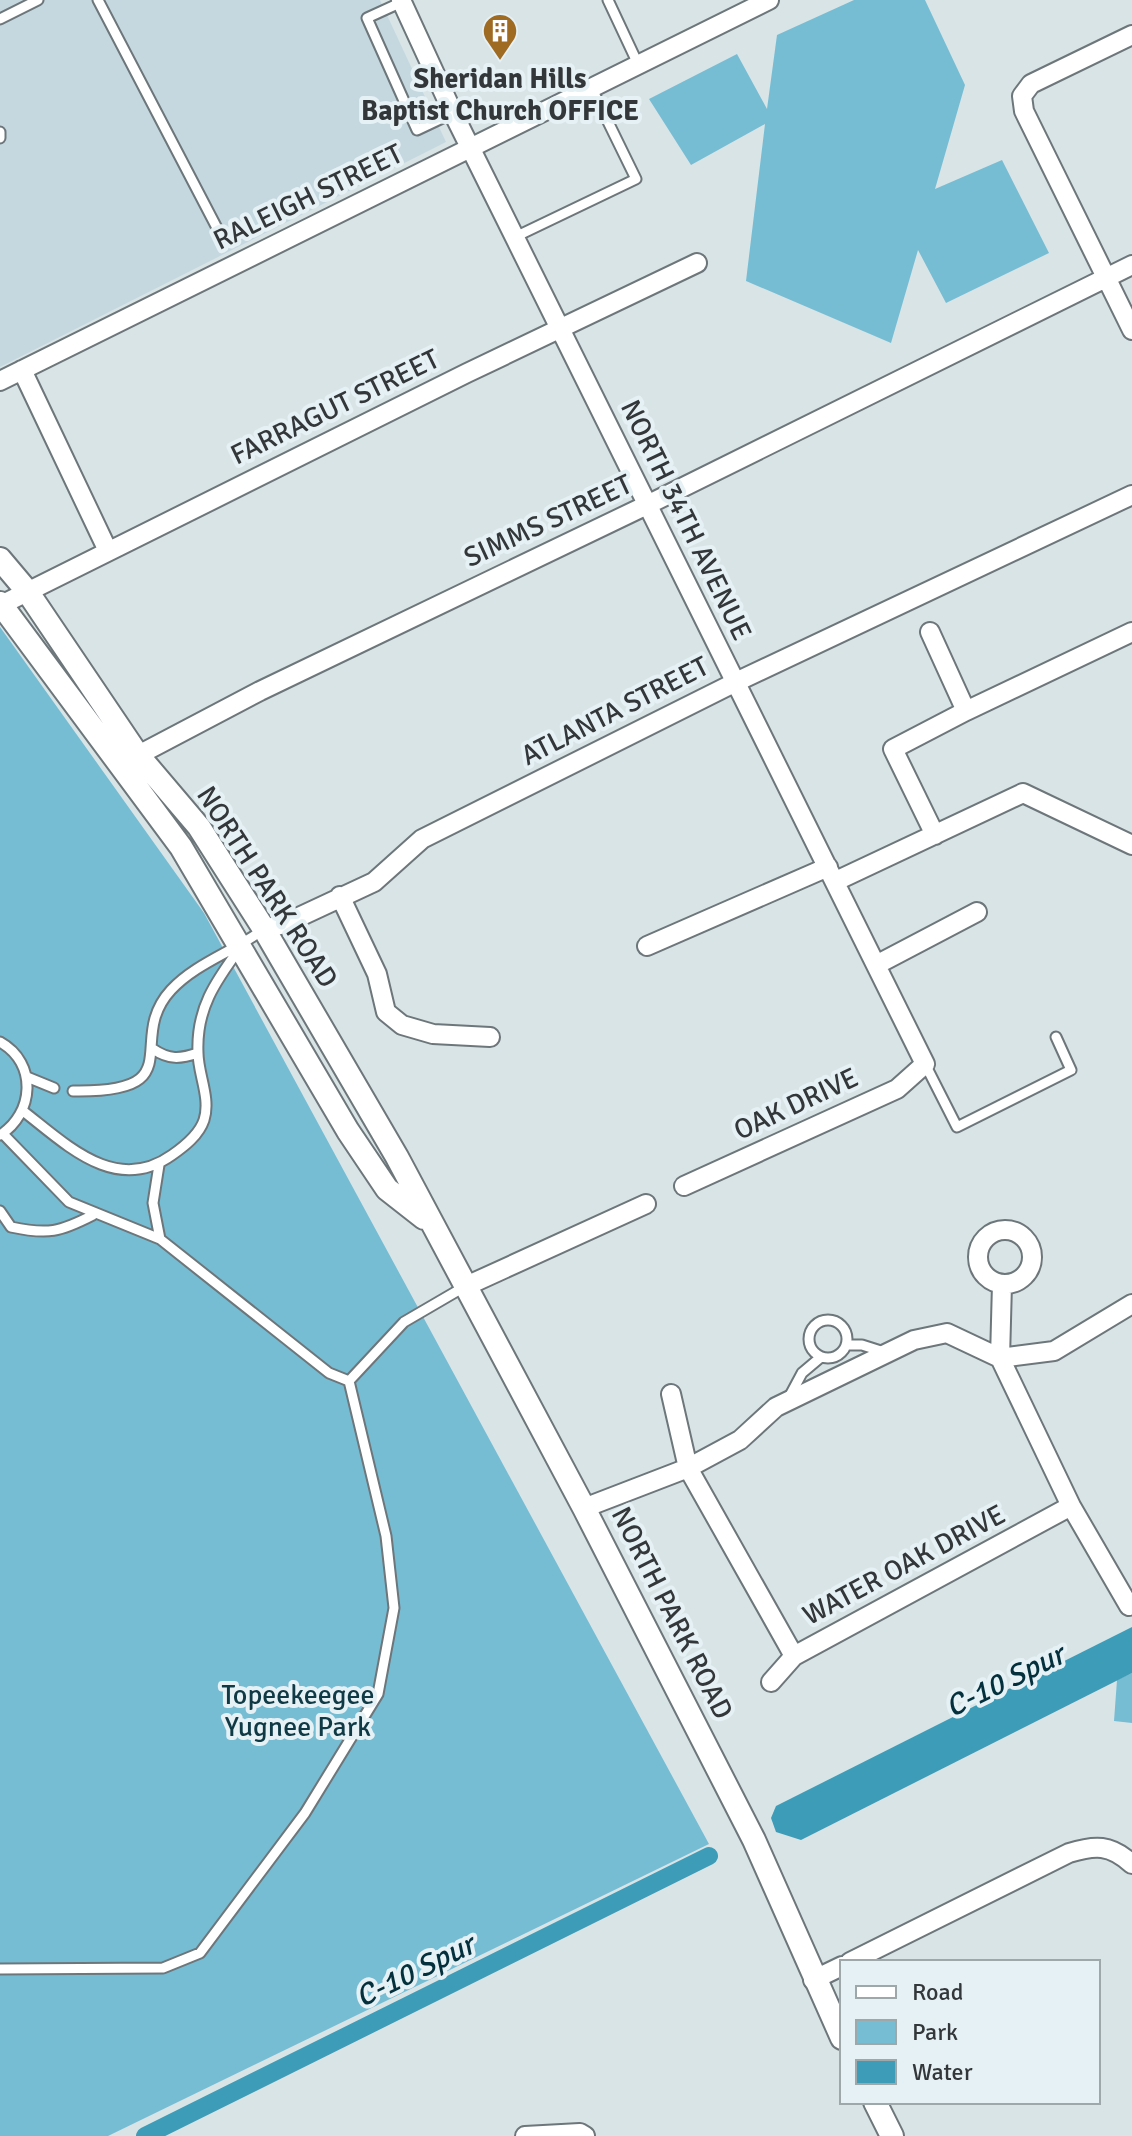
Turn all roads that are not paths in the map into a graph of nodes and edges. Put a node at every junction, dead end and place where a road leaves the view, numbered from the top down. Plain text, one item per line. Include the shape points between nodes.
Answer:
1 (38, 0) edge
2 (98, 0) edge
3 (608, 0) edge
4 (769, 0) edge
5 (402, 1) edge
6 (0, 19) edge
7 (1132, 35) edge
8 (638, 64) junction
9 (591, 87) junction
10 (453, 113) junction
11 (470, 148) junction
12 (217, 228) dead end
13 (515, 237) junction
14 (697, 263) dead end
15 (1132, 265) edge
16 (1105, 278) junction
17 (561, 329) junction
18 (1132, 330) edge
19 (22, 370) junction
20 (0, 381) edge
21 (1132, 495) edge
22 (647, 505) junction
23 (108, 551) junction
24 (0, 559) edge
25 (27, 591) junction
26 (1, 604) edge
27 (930, 632) dead end
28 (1132, 632) edge
29 (736, 682) junction
30 (966, 711) junction
31 (128, 760) junction
32 (935, 835) junction
33 (1132, 845) edge
34 (832, 874) junction
35 (340, 896) junction
36 (977, 912) dead end
37 (264, 929) junction
38 (242, 946) junction
39 (647, 946) dead end
40 (878, 964) junction
41 (490, 1037) dead end
42 (1056, 1037) dead end
43 (0, 1042) edge
44 (153, 1049) junction
45 (198, 1053) junction
46 (925, 1064) junction
47 (27, 1077) junction
48 (54, 1088) dead end
49 (73, 1091) dead end
50 (23, 1111) junction
51 (1, 1135) edge
52 (159, 1165) junction
53 (684, 1186) dead end
54 (646, 1204) dead end
55 (0, 1211) edge
56 (93, 1215) junction
57 (431, 1224) junction
58 (160, 1239) junction
59 (1002, 1284) dead end
60 (464, 1287) junction
61 (1132, 1304) edge
62 (846, 1345) junction
63 (887, 1353) junction
64 (821, 1357) junction
65 (1000, 1358) junction
66 (349, 1381) junction
67 (671, 1394) dead end
68 (787, 1402) junction
69 (688, 1468) junction
70 (1071, 1506) junction
71 (584, 1508) junction
72 (1129, 1606) dead end
73 (794, 1656) junction
74 (771, 1682) dead end
75 (1132, 1864) edge
76 (854, 1960) edge
77 (840, 1967) edge
78 (0, 1969) edge
79 (813, 1980) junction
80 (840, 2034) edge
81 (876, 2104) edge
82 (583, 2135) edge
83 (525, 2136) edge
84 (892, 2136) edge

1 - 6 lane
2 - 12 lane
3 - 8 lane
4 - 8 street, RALEIGH STREET
5 - 10 street, NORTH 34TH AVENUE
5 - 10 lane via 367,18 417,130
7 - 16 street via 1031,84 1022,96 1024,111
8 - 9 street, RALEIGH STREET
9 - 11 street, RALEIGH STREET
9 - 13 lane via 636,179
10 - 11 street, NORTH 34TH AVENUE
11 - 13 street, NORTH 34TH AVENUE
11 - 19 street, RALEIGH STREET
13 - 17 street, NORTH 34TH AVENUE
14 - 17 street, FARRAGUT STREET
15 - 16 street, SIMMS STREET
16 - 18 street
16 - 22 street, SIMMS STREET
17 - 22 street, NORTH 34TH AVENUE
17 - 23 street, FARRAGUT STREET
19 - 20 street, RALEIGH STREET
19 - 23 street
21 - 29 street, ATLANTA STREET
22 - 29 street, NORTH 34TH AVENUE
22 - 31 street, SIMMS STREET
23 - 25 street, FARRAGUT STREET
24 - 25 street, NORTH PARK ROAD
25 - 26 street, FARRAGUT STREET
25 - 31 street, NORTH PARK ROAD
26 - 31 street, NORTH PARK ROAD
27 - 30 street
28 - 30 street
29 - 34 street, NORTH 34TH AVENUE
29 - 35 street, ATLANTA STREET via 422,839 374,882
30 - 32 street via 893,749
31 - 37 street, NORTH PARK ROAD via 199,827
31 - 38 street, NORTH PARK ROAD
32 - 33 street via 1023,793
32 - 34 street
34 - 39 street
34 - 40 street, NORTH 34TH AVENUE
35 - 37 street, ATLANTA STREET
35 - 41 street via 377,974 386,1012 402,1025 433,1034
36 - 40 street
37 - 38 lane
37 - 57 street, NORTH PARK ROAD
38 - 44 lane via 186,976 169,992 158,1012
38 - 45 lane via 206,996
38 - 57 street, NORTH PARK ROAD via 387,1189
40 - 46 street, NORTH 34TH AVENUE
42 - 46 lane via 1071,1070 957,1127
43 - 47 lane via 20,1060
44 - 45 lane via 180,1059
44 - 49 lane via 149,1068 139,1079 111,1091
45 - 52 lane via 204,1119 189,1143
46 - 53 street, OAK DRIVE via 897,1089
47 - 48 lane
47 - 50 lane
50 - 51 lane
50 - 52 lane via 99,1166 130,1172
51 - 56 lane via 69,1202
52 - 58 lane via 153,1203
54 - 60 street
55 - 56 lane via 11,1227 40,1233 64,1230
56 - 58 lane
57 - 60 street, NORTH PARK ROAD
58 - 66 lane via 329,1373
59 - 65 street
60 - 66 lane via 404,1322
60 - 71 street, NORTH PARK ROAD
61 - 65 street via 1054,1351
62 - 63 lane
62 - 64 lane via 834,1358
62 - 64 lane via 843,1328 833,1321 821,1322 810,1336
63 - 65 street via 947,1333
63 - 68 street
64 - 68 lane via 802,1373
65 - 70 street
66 - 78 lane via 386,1536 394,1608 378,1694 305,1813 200,1953 163,1968
67 - 69 street
68 - 69 street via 740,1440
69 - 71 street
69 - 73 street
70 - 72 street
70 - 73 street, WATER OAK DRIVE
71 - 79 street, NORTH PARK ROAD via 754,1840
73 - 74 street, WATER OAK DRIVE
75 - 76 street via 1095,1845 1069,1853
77 - 79 street
79 - 80 street, NORTH PARK ROAD
81 - 84 street
82 - 83 street

